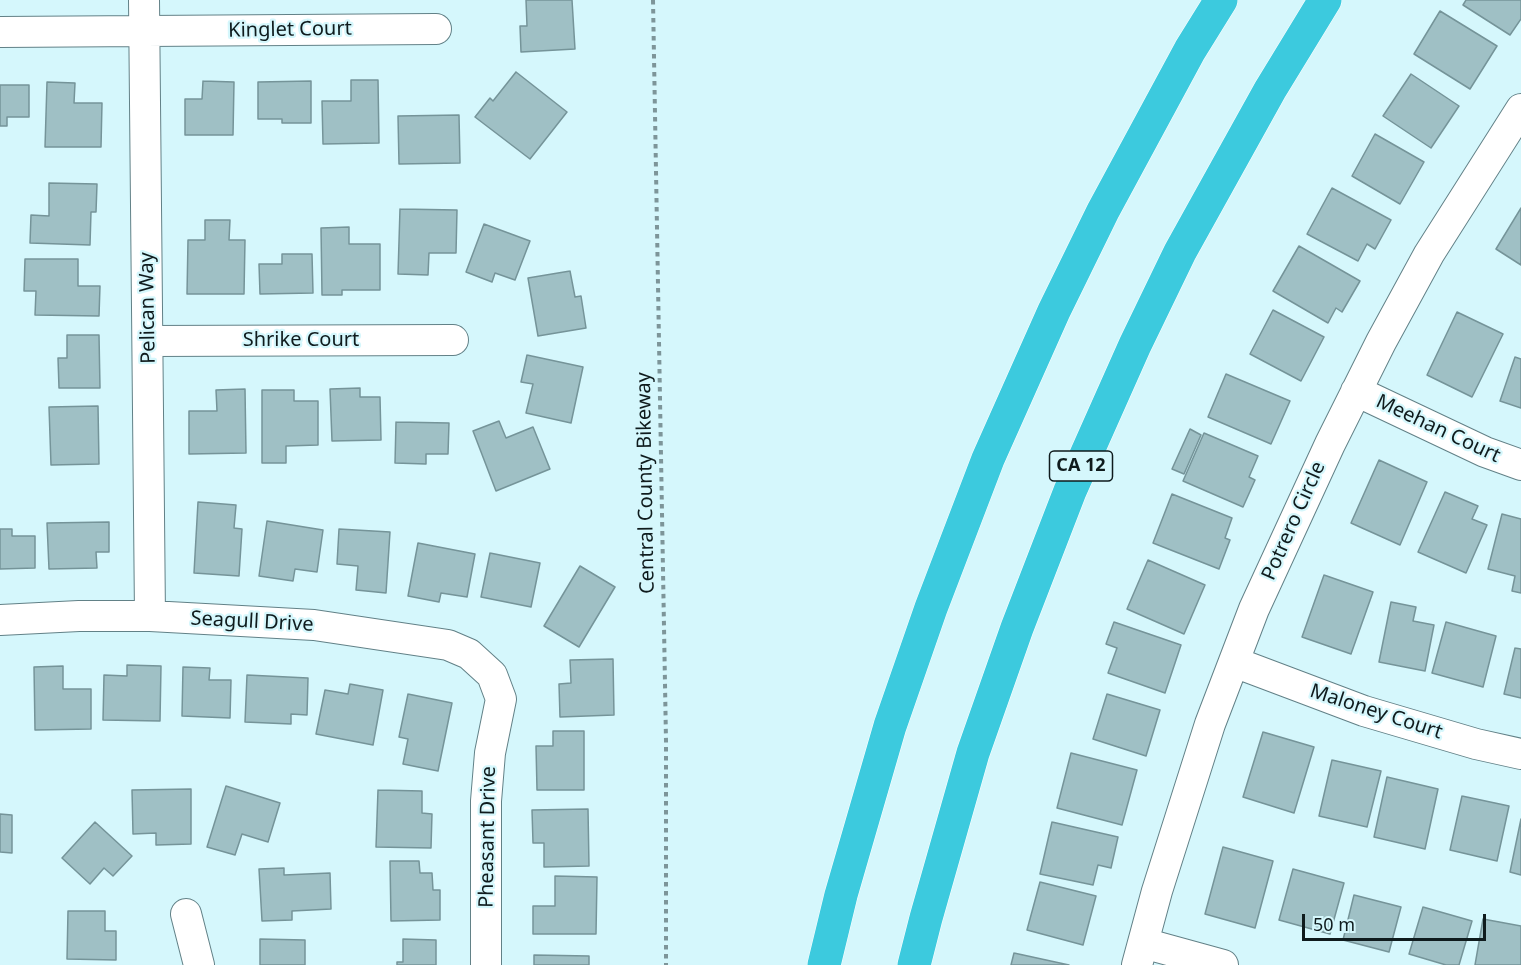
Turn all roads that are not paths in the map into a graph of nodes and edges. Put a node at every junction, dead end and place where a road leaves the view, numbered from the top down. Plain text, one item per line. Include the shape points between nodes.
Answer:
1 (144, 0) edge
2 (1221, 0) edge
3 (1325, 0) edge
4 (436, 29) dead end
5 (0, 32) edge
6 (144, 32) junction
7 (1520, 114) edge
8 (149, 340) junction
9 (453, 340) dead end
10 (1356, 391) junction
11 (1521, 465) edge
12 (150, 616) junction
13 (0, 620) edge
14 (1234, 662) junction
15 (492, 675) joint
16 (1521, 754) edge
17 (186, 914) dead end
18 (1140, 954) edge
19 (199, 965) edge
20 (486, 965) edge
21 (824, 965) edge
22 (914, 965) edge
23 (1223, 965) edge

1 - 6 street, Pelican Way
2 - 21 highway via 1103,211 988,459 890,726
3 - 22 highway, CA 12 via 1180,252 1070,491 973,753
4 - 6 street, Kinglet Court
5 - 6 street, Kinglet Court
6 - 8 street, Pelican Way
7 - 10 street, Potrero Circle via 1429,254
8 - 9 street, Shrike Court
8 - 12 street, Pelican Way
10 - 11 street, Meehan Court
10 - 14 street, Potrero Circle via 1259,599
12 - 13 street, Seagull Drive
12 - 15 street, Seagull Drive via 314,625 448,645 469,654
14 - 16 street, Maloney Court via 1364,711
14 - 18 street, Potrero Circle via 1156,891
15 - 20 street, Pheasant Drive via 501,699 490,753 486,801
17 - 19 street
18 - 23 street

